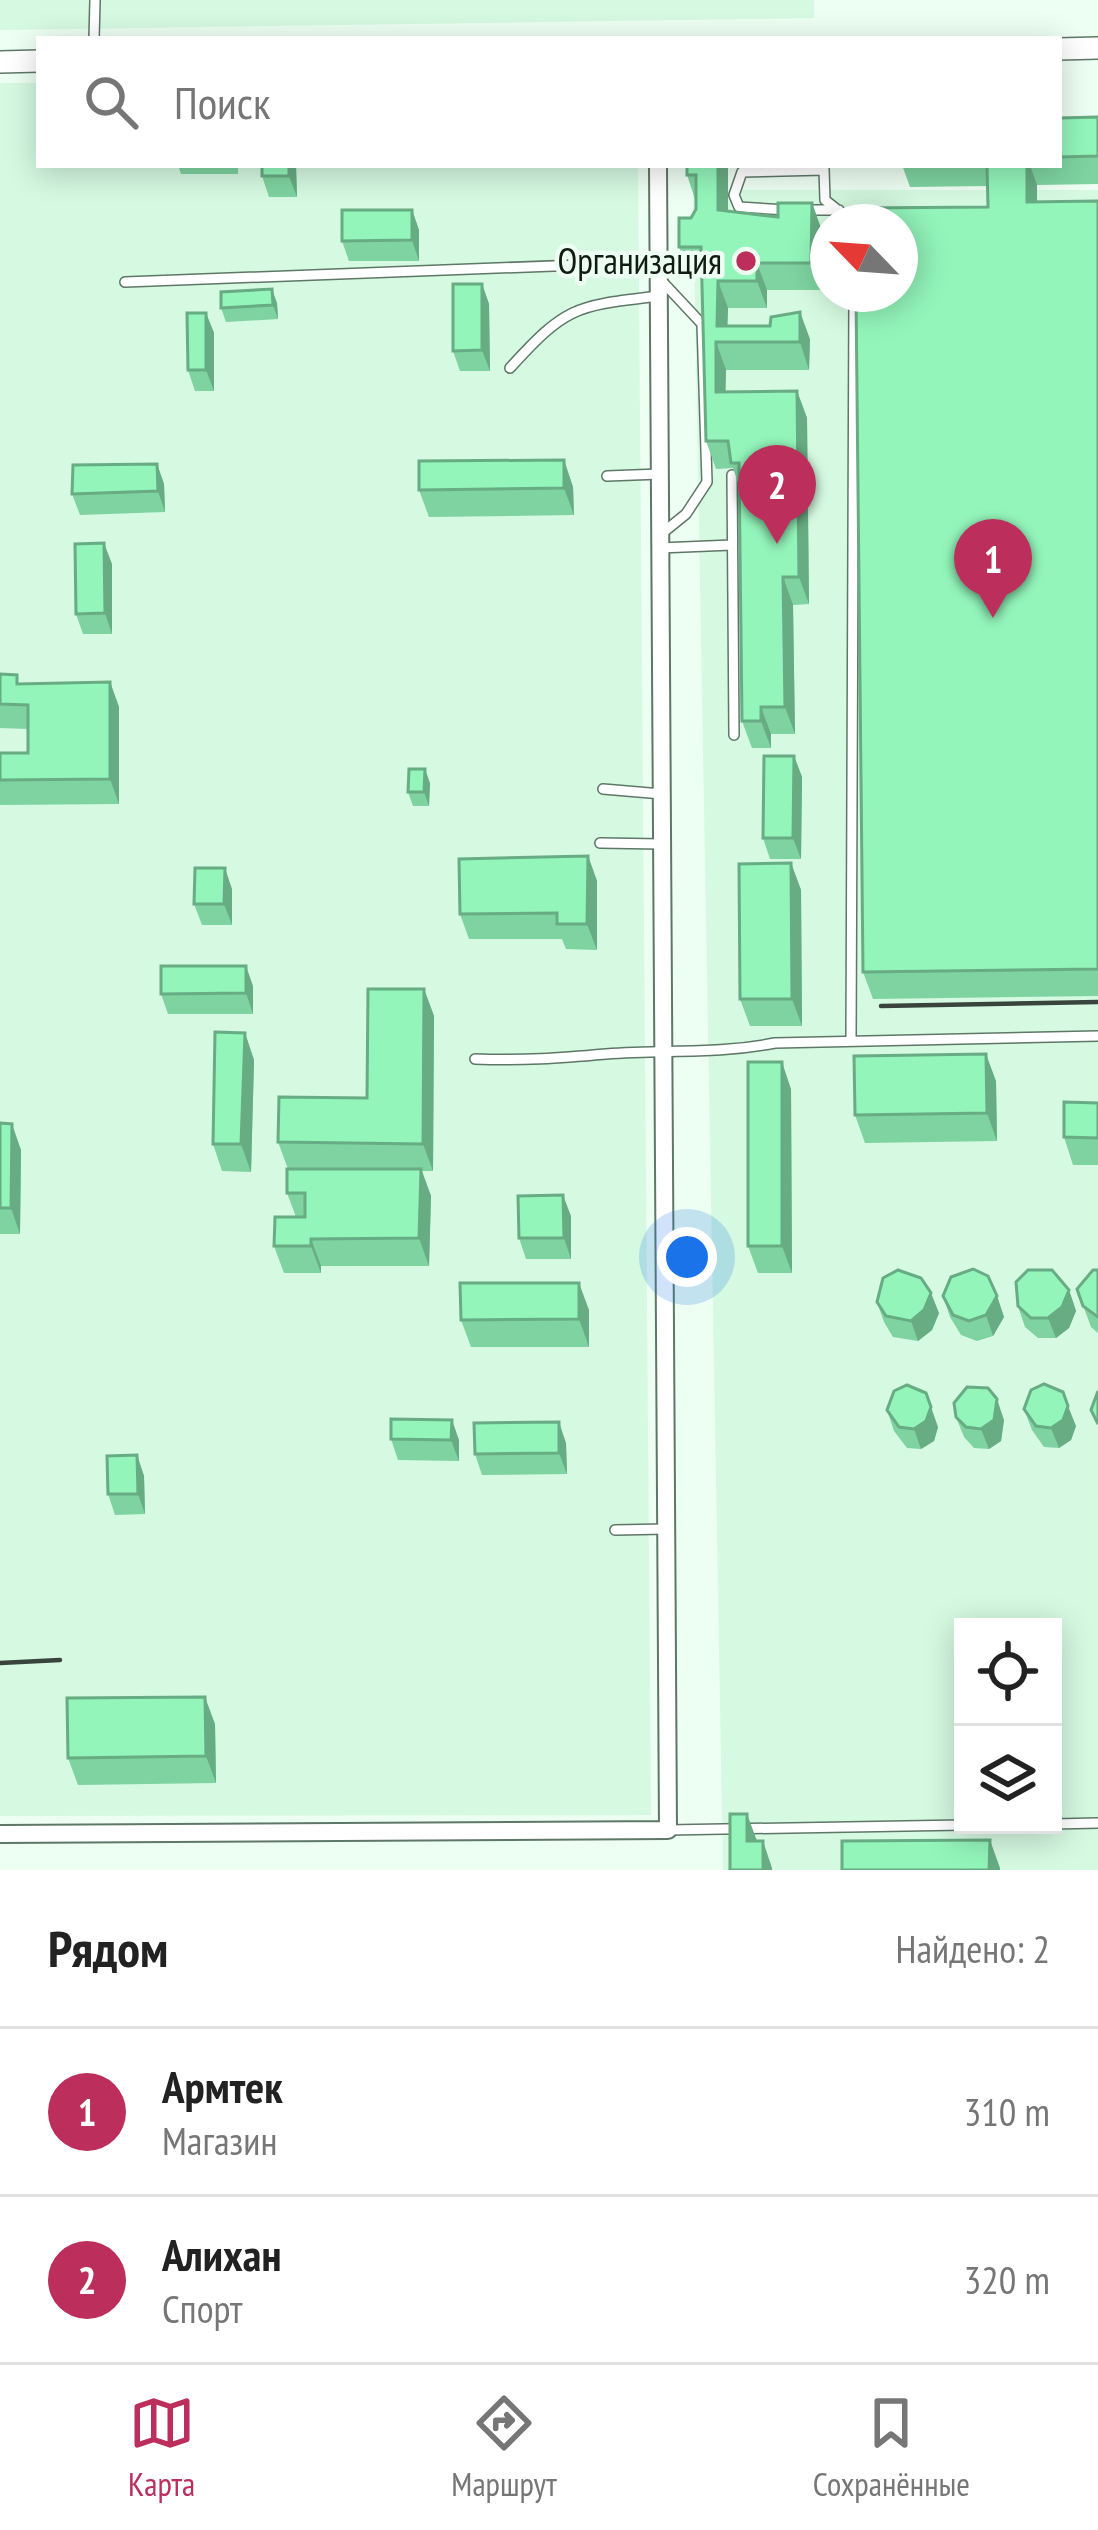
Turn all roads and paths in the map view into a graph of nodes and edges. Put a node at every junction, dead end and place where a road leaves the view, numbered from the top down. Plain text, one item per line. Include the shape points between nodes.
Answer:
1 (95, 0) edge
2 (94, 36) edge
3 (1062, 49) edge
4 (1098, 49) edge
5 (36, 61) edge
6 (0, 62) edge
7 (658, 168) edge
8 (788, 168) edge
9 (824, 168) edge
10 (831, 204) edge
11 (810, 210) edge
12 (659, 279) junction
13 (125, 282) dead end
14 (854, 312) edge
15 (510, 368) dead end
16 (660, 474) junction
17 (732, 475) edge
18 (607, 476) dead end
19 (660, 541) junction
20 (732, 545) junction
21 (734, 735) dead end
22 (603, 788) dead end
23 (662, 794) junction
24 (600, 843) dead end
25 (662, 844) junction
26 (1098, 1036) edge
27 (850, 1041) junction
28 (663, 1056) junction
29 (475, 1059) dead end
30 (666, 1528) junction
31 (615, 1530) dead end
32 (1098, 1823) edge
33 (1062, 1824) edge
34 (954, 1825) edge
35 (668, 1830) junction
36 (0, 1834) edge

1 - 2 lane
3 - 4 street
5 - 6 street
7 - 12 street
8 - 11 lane via 752,169 736,181 734,195 747,211
9 - 10 lane
12 - 13 lane
12 - 15 lane via 558,317
12 - 16 street
12 - 19 lane via 702,324 706,482
14 - 27 lane
16 - 18 lane
16 - 19 street
17 - 20 lane
19 - 20 lane
19 - 23 street
20 - 21 lane
22 - 23 lane
23 - 25 street
24 - 25 lane
25 - 28 street
26 - 27 lane
27 - 28 lane
28 - 29 lane
28 - 30 street
30 - 31 lane
30 - 35 street
32 - 33 lane
34 - 35 lane
35 - 36 street

